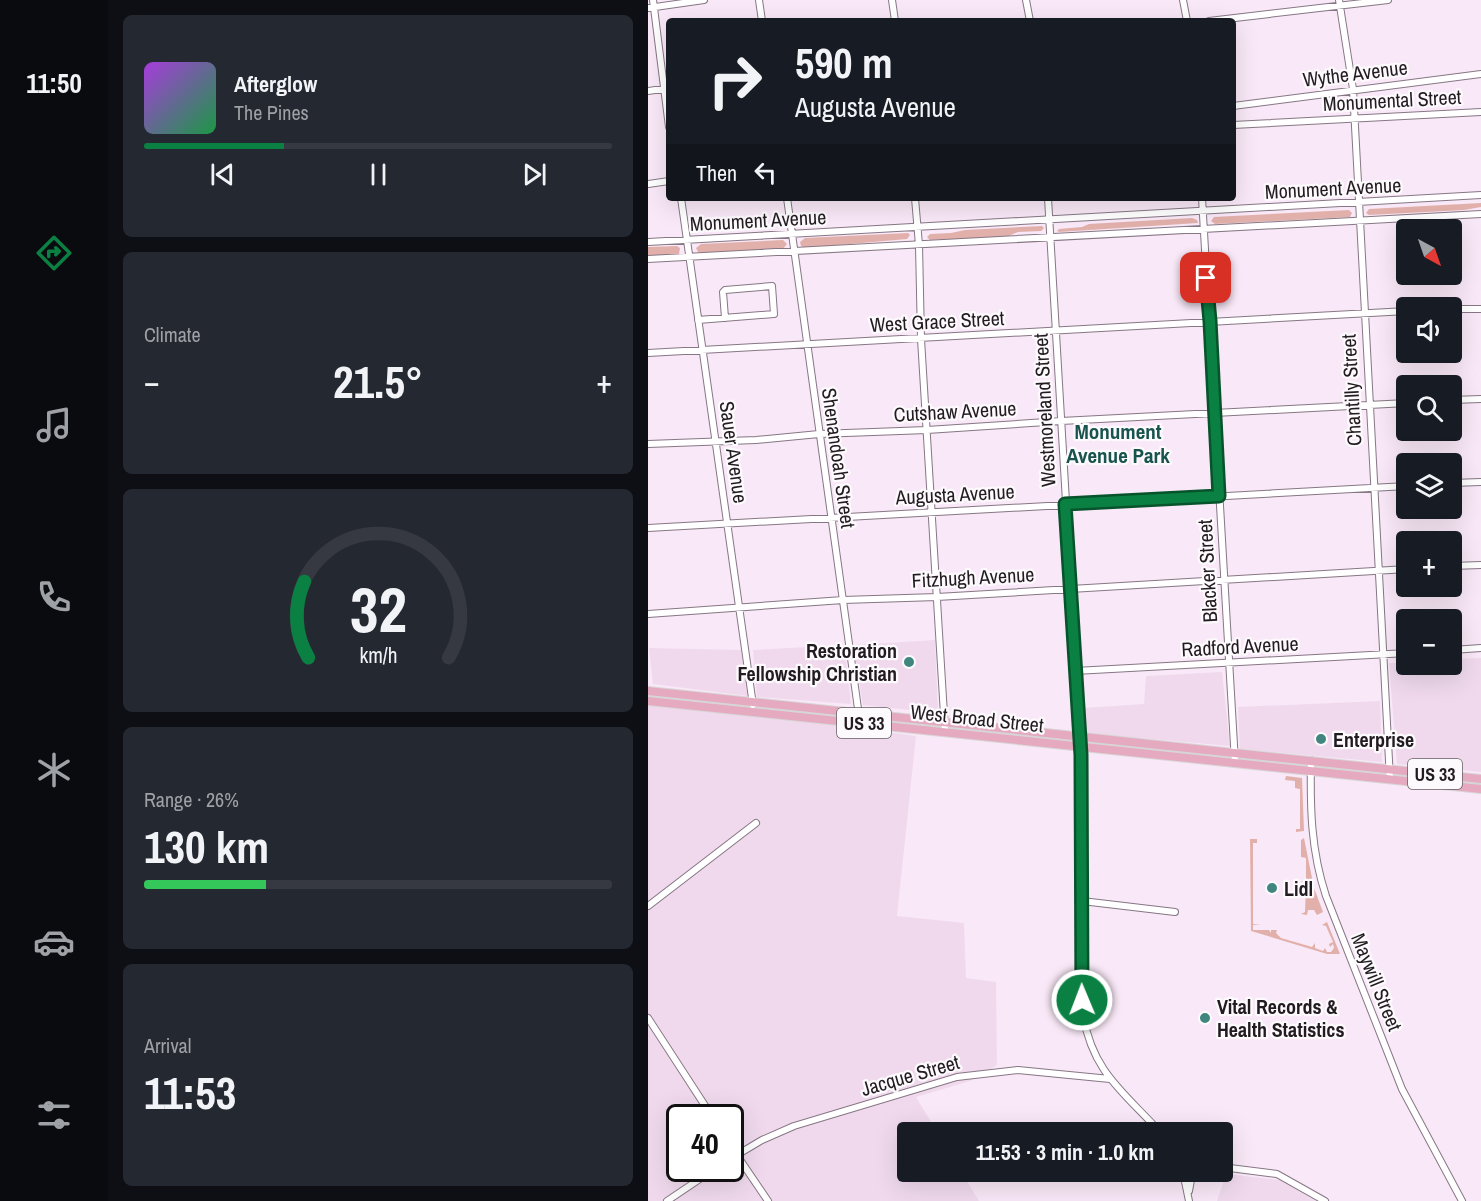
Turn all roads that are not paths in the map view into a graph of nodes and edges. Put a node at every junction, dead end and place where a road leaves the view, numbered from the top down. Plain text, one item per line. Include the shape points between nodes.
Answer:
1 (704, 0) edge
2 (759, 0) edge
3 (892, 0) edge
4 (1026, 0) edge
5 (1183, 0) edge
6 (1388, 0) edge
7 (1340, 3) edge
8 (652, 5) edge
9 (762, 18) edge
10 (895, 18) edge
11 (1029, 18) edge
12 (1186, 18) edge
13 (1231, 18) edge
14 (1481, 74) edge
15 (666, 82) edge
16 (666, 88) edge
17 (1353, 89) junction
18 (648, 91) edge
19 (1236, 106) edge
20 (1481, 112) edge
21 (1354, 118) junction
22 (1236, 125) edge
23 (666, 181) edge
24 (648, 184) edge
25 (1481, 195) edge
26 (681, 201) edge
27 (787, 201) edge
28 (915, 201) edge
29 (1048, 201) edge
30 (1202, 201) edge
31 (1358, 203) junction
32 (1203, 212) junction
33 (1481, 214) edge
34 (1359, 220) junction
35 (1050, 221) junction
36 (917, 228) junction
37 (1204, 229) junction
38 (791, 234) junction
39 (1051, 237) junction
40 (687, 240) junction
41 (648, 242) edge
42 (919, 245) junction
43 (795, 252) junction
44 (689, 257) junction
45 (648, 259) edge
46 (1462, 309) edge
47 (1481, 309) edge
48 (1396, 311) edge
49 (1363, 312) junction
50 (725, 318) junction
51 (698, 320) junction
52 (1210, 321) junction
53 (1056, 330) junction
54 (921, 339) junction
55 (807, 344) junction
56 (703, 350) junction
57 (648, 353) edge
58 (1481, 399) edge
59 (1462, 400) edge
60 (1396, 404) edge
61 (1369, 405) junction
62 (1214, 414) junction
63 (1061, 421) junction
64 (927, 430) junction
65 (819, 434) junction
66 (716, 442) junction
67 (648, 444) edge
68 (1481, 482) edge
69 (1462, 483) edge
70 (1396, 487) edge
71 (1373, 488) junction
72 (1219, 496) junction
73 (1065, 504) junction
74 (932, 512) junction
75 (831, 517) junction
76 (728, 524) junction
77 (648, 528) edge
78 (1481, 565) edge
79 (1462, 566) edge
80 (1396, 569) edge
81 (1378, 570) junction
82 (1224, 581) junction
83 (1070, 588) junction
84 (937, 597) junction
85 (843, 600) junction
86 (740, 609) junction
87 (648, 614) edge
88 (1481, 648) edge
89 (1462, 649) edge
90 (1396, 653) edge
91 (1383, 654) junction
92 (1228, 664) junction
93 (1075, 671) junction
94 (648, 691) edge
95 (648, 700) edge
96 (752, 702) junction
97 (753, 712) junction
98 (858, 713) junction
99 (860, 723) junction
100 (944, 727) junction
101 (1079, 736) junction
102 (1080, 746) junction
103 (1234, 752) junction
104 (1311, 760) junction
105 (1236, 762) junction
106 (1389, 769) junction
107 (1310, 770) junction
108 (1390, 779) junction
109 (1481, 779) edge
110 (1481, 789) edge
111 (756, 823) dead end
112 (1082, 901) junction
113 (648, 906) edge
114 (1176, 912) dead end
115 (648, 1018) edge
116 (1110, 1079) junction
117 (704, 1104) edge
118 (1151, 1122) edge
119 (744, 1151) edge
120 (744, 1165) edge
121 (1233, 1168) edge
122 (695, 1182) edge
123 (1185, 1182) edge
124 (1191, 1182) edge
125 (1189, 1198) edge
126 (667, 1201) edge
127 (768, 1201) edge
128 (1325, 1201) edge
129 (1462, 1201) edge

1 - 8 street
2 - 9 street
3 - 10 street
4 - 11 street
5 - 12 street
6 - 7 street
7 - 13 street
7 - 17 street, Chantilly Street
8 - 15 street
14 - 17 street, Wythe Avenue
16 - 18 street
17 - 19 street, Wythe Avenue
17 - 21 street, Chantilly Street
20 - 21 street, Monumental Street
21 - 22 street, Monumental Street
21 - 31 street, Chantilly Street
23 - 24 street
25 - 31 street, Monument Avenue
26 - 40 street, Sauer Avenue
27 - 38 street, Shenandoah Street
28 - 36 street
29 - 35 street, Westmoreland Street
30 - 32 street, Blacker Street
31 - 32 street, Monument Avenue
31 - 34 street, Chantilly Street
32 - 35 street, Monument Avenue
32 - 37 street, Blacker Street
33 - 34 street, Monument Avenue
34 - 37 street, Monument Avenue
34 - 49 street, Chantilly Street
35 - 36 street, Monument Avenue
35 - 39 street, Westmoreland Street
36 - 38 street, Monument Avenue
36 - 42 street
37 - 39 street, Monument Avenue
37 - 52 street, Blacker Street
38 - 40 street, Monument Avenue
38 - 43 street, Shenandoah Street
39 - 42 street, Monument Avenue
39 - 53 street, Westmoreland Street
40 - 41 street, Monument Avenue
40 - 44 street, Sauer Avenue
42 - 43 street, Monument Avenue
42 - 54 street
43 - 44 street, Monument Avenue
43 - 55 street, Shenandoah Street
44 - 45 street, Monument Avenue
44 - 51 street, Sauer Avenue
46 - 47 street
48 - 49 street, West Grace Street
49 - 52 street, West Grace Street
49 - 61 street, Chantilly Street
50 - 50 street via 774,314 772,286 725,290
50 - 51 street
51 - 56 street, Sauer Avenue
52 - 53 street, West Grace Street
52 - 62 street, Blacker Street
53 - 54 street, West Grace Street
53 - 63 street, Westmoreland Street
54 - 55 street, West Grace Street
54 - 64 street
55 - 56 street, West Grace Street
55 - 65 street, Shenandoah Street
56 - 57 street, West Grace Street
56 - 66 street, Sauer Avenue
58 - 59 street
60 - 61 street, Cutshaw Avenue
61 - 62 street, Cutshaw Avenue
61 - 71 street, Chantilly Street
62 - 63 street, Cutshaw Avenue
62 - 72 street, Blacker Street
63 - 64 street, Cutshaw Avenue
63 - 73 street, Westmoreland Street
64 - 65 street, Cutshaw Avenue
64 - 74 street
65 - 66 street, Cutshaw Avenue
65 - 75 street, Shenandoah Street
66 - 67 street, Cutshaw Avenue
66 - 76 street, Sauer Avenue
68 - 69 street
70 - 71 street, Augusta Avenue
71 - 72 street, Augusta Avenue
71 - 81 street, Chantilly Street
72 - 73 street, Augusta Avenue
72 - 82 street, Blacker Street
73 - 74 street, Augusta Avenue
73 - 83 street, Westmoreland Street
74 - 75 street, Augusta Avenue
74 - 84 street
75 - 76 street, Augusta Avenue
75 - 85 street, Shenandoah Street
76 - 77 street, Augusta Avenue
76 - 86 street, Sauer Avenue
78 - 79 street
80 - 81 street, Fitzhugh Avenue
81 - 82 street, Fitzhugh Avenue
81 - 91 street, Chantilly Street
82 - 83 street, Fitzhugh Avenue
82 - 92 street, Blacker Street
83 - 84 street, Fitzhugh Avenue
83 - 93 street, Westmoreland Street
84 - 85 street, Fitzhugh Avenue
84 - 100 street
85 - 86 street, Fitzhugh Avenue
85 - 98 street, Shenandoah Street
86 - 87 street, Fitzhugh Avenue
86 - 96 street, Sauer Avenue
88 - 89 street
90 - 91 street, Radford Avenue
91 - 92 street, Radford Avenue
91 - 106 street, Chantilly Street
92 - 93 street, Radford Avenue
92 - 103 street, Blacker Street
93 - 101 street, Westmoreland Street
94 - 96 main road, West Broad Street / US 33
95 - 97 main road, West Broad Street / US 33
96 - 97 street, Sauer Avenue
96 - 98 main road, West Broad Street / US 33
97 - 99 main road, West Broad Street / US 33
98 - 99 street, Shenandoah Street
98 - 100 main road, West Broad Street / US 33
99 - 100 main road, West Broad Street / US 33
100 - 101 main road, West Broad Street / US 33
100 - 102 main road, West Broad Street / US 33
101 - 102 street, Westmoreland Street
101 - 103 main road, West Broad Street / US 33
102 - 105 main road, West Broad Street / US 33
102 - 112 street, Westmoreland Street
103 - 104 main road, West Broad Street / US 33
103 - 105 street, Blacker Street
104 - 106 main road, West Broad Street / US 33
104 - 107 street, Maywill Street
105 - 107 main road, West Broad Street / US 33
106 - 108 street, Chantilly Street
106 - 109 main road, West Broad Street / US 33
107 - 108 main road, West Broad Street / US 33
107 - 129 street, Maywill Street via 1312,835 1326,896 1402,1089
108 - 110 main road, West Broad Street / US 33
111 - 113 street
112 - 114 street
112 - 116 street, Westmoreland Street via 1083,1015 1092,1050
115 - 117 street
116 - 118 street, Westmoreland Street
116 - 119 street, Jacque Street via 1018,1070 957,1077 794,1126
120 - 127 street
121 - 128 street via 1277,1174
122 - 126 street
123 - 125 street
124 - 125 street

